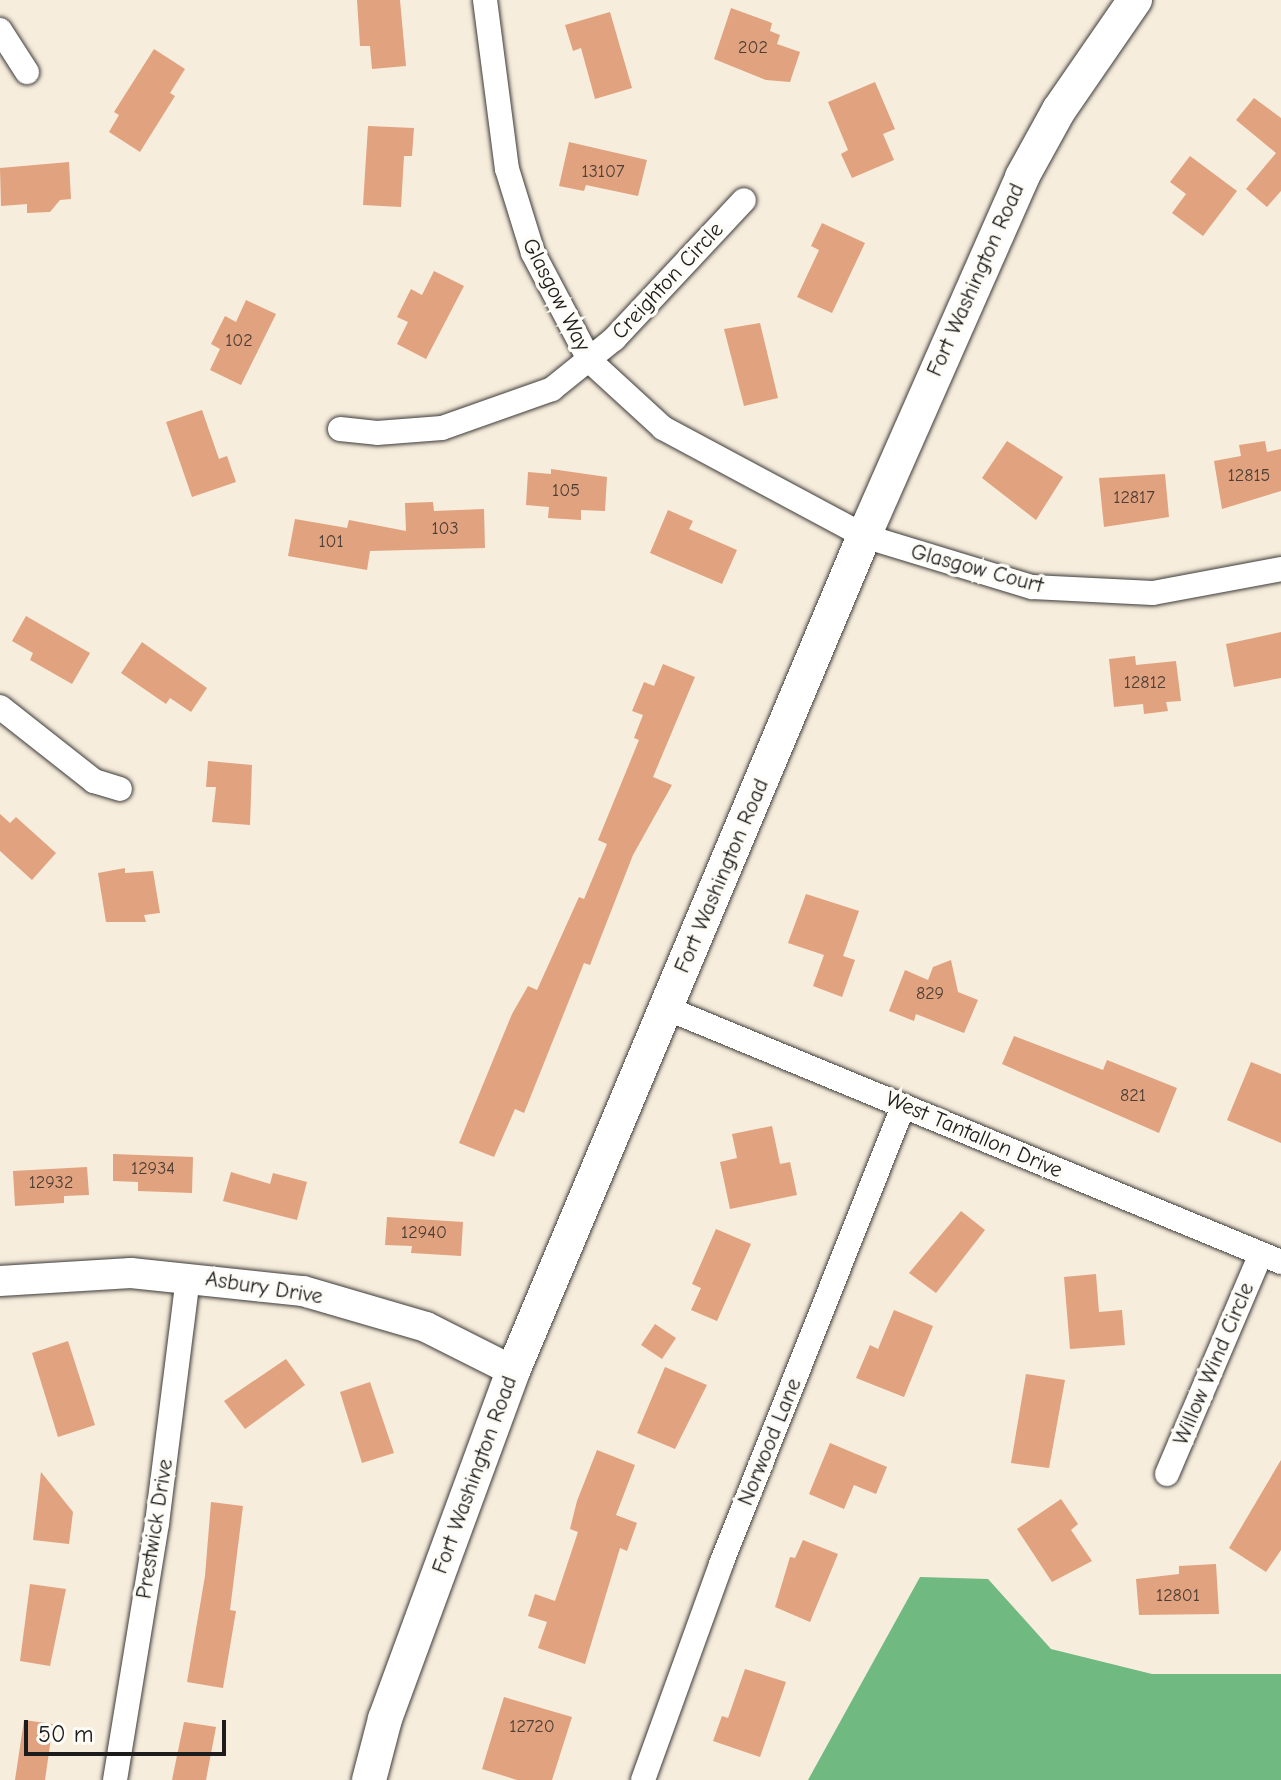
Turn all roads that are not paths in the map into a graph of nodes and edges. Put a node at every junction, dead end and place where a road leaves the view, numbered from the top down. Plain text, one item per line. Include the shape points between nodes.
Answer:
1 (485, 0) edge
2 (1135, 0) edge
3 (0, 30) edge
4 (27, 72) dead end
5 (744, 200) dead end
6 (590, 361) junction
7 (340, 429) dead end
8 (864, 536) junction
9 (1281, 569) edge
10 (0, 707) edge
11 (120, 789) dead end
12 (666, 1008) junction
13 (903, 1106) junction
14 (1271, 1258) edge
15 (188, 1277) junction
16 (0, 1281) edge
17 (513, 1371) junction
18 (1167, 1474) dead end
19 (115, 1780) edge
20 (369, 1780) edge
21 (643, 1780) edge

1 - 6 street, Glasgow Way via 515,208 551,292
2 - 8 main road, Fort Washington Road via 1059,110 1022,177
3 - 4 street
5 - 6 street, Creighton Circle
6 - 7 street, Creighton Circle via 552,389 473,421 406,432
6 - 8 street, Glasgow Way via 629,401 698,450
8 - 9 street, Glasgow Court via 1032,587 1079,592 1153,593
8 - 12 main road, Fort Washington Road
10 - 11 street via 94,781
12 - 13 street, West Tantallon Drive
12 - 17 main road, Fort Washington Road
13 - 14 street, West Tantallon Drive
13 - 21 street, Norwood Lane via 721,1564
14 - 18 street, Willow Wind Circle
15 - 16 street, Asbury Drive via 65,1274
15 - 17 street, Asbury Drive via 303,1291 362,1306 426,1327
15 - 19 street, Prestwick Drive via 157,1523
17 - 20 main road, Fort Washington Road via 385,1719

